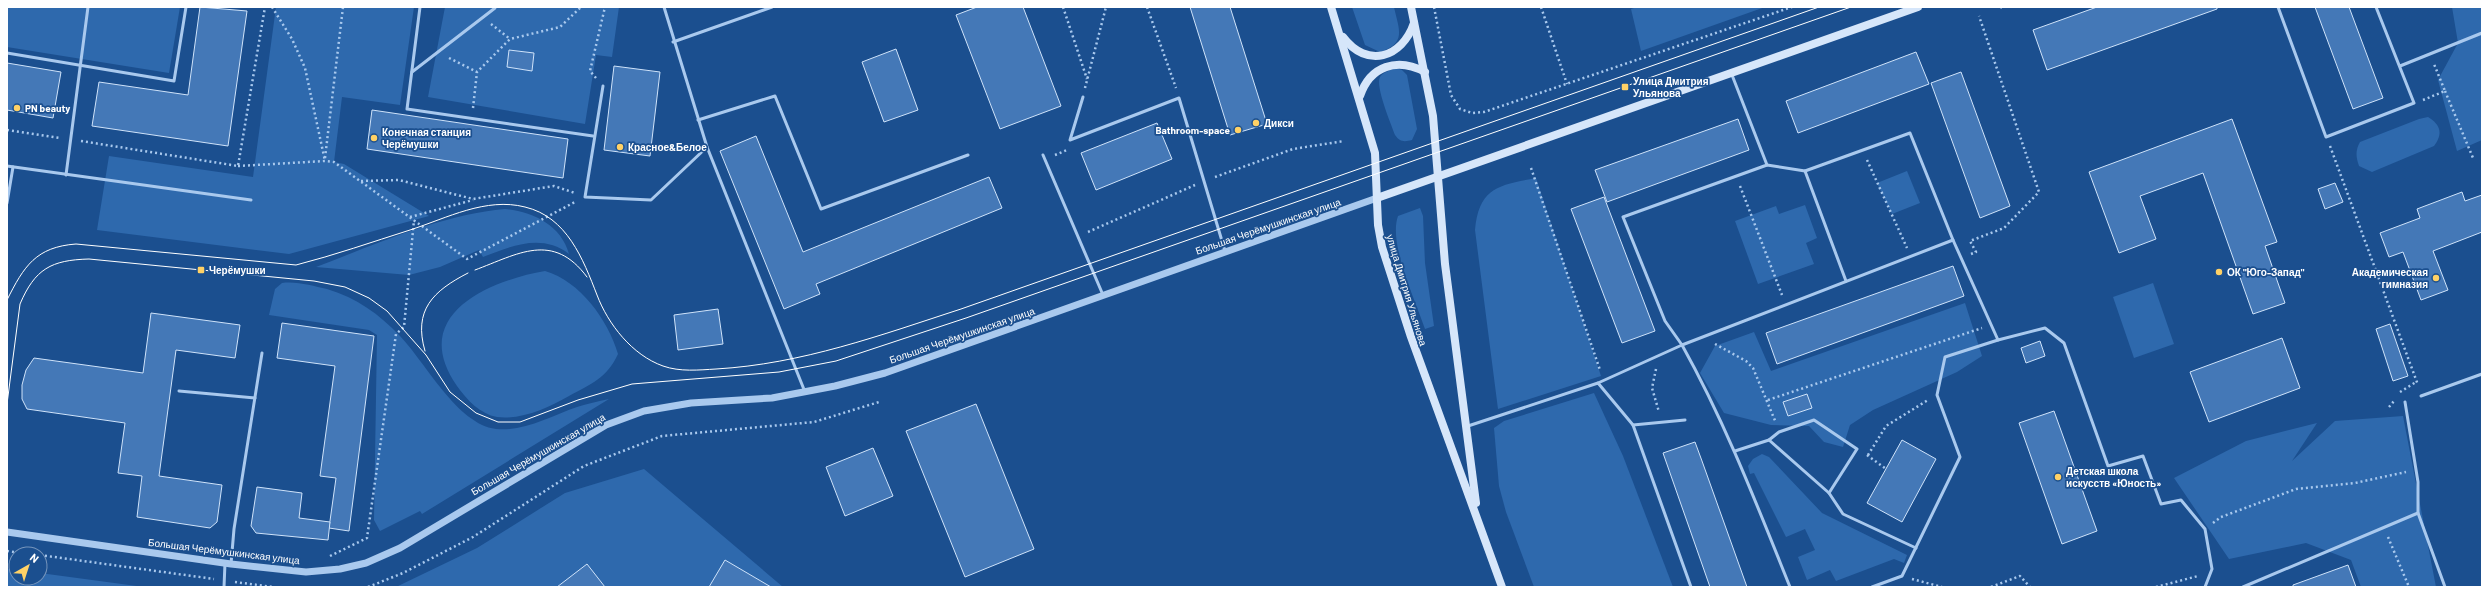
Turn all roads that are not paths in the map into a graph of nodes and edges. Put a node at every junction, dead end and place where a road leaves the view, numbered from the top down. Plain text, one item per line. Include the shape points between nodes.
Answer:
1 (88, 7) edge
2 (186, 7) edge
3 (420, 7) edge
4 (664, 7) edge
5 (772, 7) edge
6 (1331, 7) edge
7 (1412, 7) edge
8 (1918, 7) edge
9 (2278, 7) edge
10 (2376, 7) edge
11 (495, 8) edge
12 (1414, 22) junction
13 (2482, 33) edge
14 (1340, 34) junction
15 (673, 42) junction
16 (7, 53) edge
17 (80, 65) junction
18 (2400, 66) junction
19 (412, 72) junction
20 (1425, 72) junction
21 (1731, 73) junction
22 (603, 86) dead end
23 (1360, 96) junction
24 (1083, 97) road end
25 (698, 120) junction
26 (593, 136) junction
27 (707, 147) junction
28 (968, 154) dead end
29 (1043, 154) dead end
30 (1767, 165) junction
31 (7, 166) edge
32 (13, 167) junction
33 (1805, 171) junction
34 (66, 175) junction
35 (1439, 176) junction
36 (1377, 198) junction
37 (251, 200) dead end
38 (7, 203) edge
39 (1953, 240) junction
40 (1225, 251) junction
41 (1846, 281) junction
42 (1104, 296) junction
43 (1998, 340) junction
44 (1682, 344) junction
45 (262, 353) dead end
46 (2482, 374) edge
47 (1598, 383) junction
48 (179, 391) dead end
49 (805, 392) junction
50 (2421, 396) dead end
51 (255, 398) junction
52 (2405, 402) dead end
53 (1685, 420) dead end
54 (1633, 425) junction
55 (1466, 427) junction
56 (1769, 440) junction
57 (1735, 450) junction
58 (1830, 493) junction
59 (2418, 513) junction
60 (1481, 526) junction
61 (7, 532) edge
62 (1916, 548) junction
63 (228, 563) junction
64 (224, 587) edge
65 (1502, 587) edge
66 (1691, 587) edge
67 (1790, 587) edge
68 (1872, 587) edge
69 (2205, 587) edge
70 (2242, 587) edge
71 (2445, 587) edge

1 - 17 lane
2 - 17 lane via 174,81
3 - 19 lane
4 - 15 lane
5 - 15 lane
6 - 14 main road, улица Дмитрия Ульянова
7 - 12 main road, улица Дмитрия Ульянова
8 - 21 main road, Большая Черёмушкинская улица
9 - 18 lane via 2326,137 2414,103
10 - 18 lane
11 - 19 lane
12 - 14 main road via 1404,44 1393,52 1382,55 1369,56 1358,52
12 - 20 main road, улица Дмитрия Ульянова
13 - 18 lane
14 - 23 main road, улица Дмитрия Ульянова
15 - 25 lane
16 - 17 lane
17 - 34 lane
19 - 26 lane via 407,109
20 - 23 main road via 1406,64 1386,66 1369,78
20 - 35 main road, улица Дмитрия Ульянова via 1433,116
21 - 30 lane
21 - 35 main road, Большая Черёмушкинская улица
22 - 26 lane
23 - 36 main road, улица Дмитрия Ульянова via 1375,154
24 - 40 lane via 1070,140 1179,98
25 - 27 lane
25 - 28 lane via 775,96 821,209
26 - 27 lane via 585,197 651,200
27 - 49 lane
29 - 42 lane
30 - 33 lane
30 - 44 lane via 1623,217 1665,321
31 - 32 lane
32 - 34 lane
32 - 38 lane
33 - 39 lane via 1910,133
33 - 41 lane
34 - 37 lane
35 - 36 main road, Большая Черёмушкинская улица
35 - 55 main road, улица Дмитрия Ульянова via 1445,264
36 - 40 street, Большая Черёмушкинская улица
36 - 60 main road, улица Дмитрия Ульянова via 1382,247 1411,337
39 - 41 lane
39 - 43 lane
40 - 42 street, Большая Черёмушкинская улица
41 - 44 lane
42 - 49 street, Большая Черёмушкинская улица via 885,372
43 - 62 lane via 1945,357 1937,395 1960,457
43 - 69 lane via 2044,328 2064,343 2108,466 2144,456 2162,504 2181,500 2205,529 2212,569
44 - 47 lane
44 - 57 lane via 1704,383
45 - 51 lane
46 - 50 lane
47 - 54 lane
47 - 55 lane
48 - 51 lane
49 - 63 street, Большая Черёмушкинская улица via 772,398 691,403 644,411 606,425 400,548 366,563 340,569 306,572
51 - 63 lane
52 - 59 lane via 2418,482
53 - 54 lane
54 - 66 lane
55 - 60 main road, улица Дмитрия Ульянова
56 - 57 lane
56 - 58 lane
56 - 58 lane via 1779,432 1814,420 1857,449
57 - 67 lane
58 - 62 lane via 1843,514
59 - 70 lane
59 - 71 lane
60 - 65 main road, улица Дмитрия Ульянова
61 - 63 street, Большая Черёмушкинская улица
62 - 68 lane via 1902,576
63 - 64 lane

